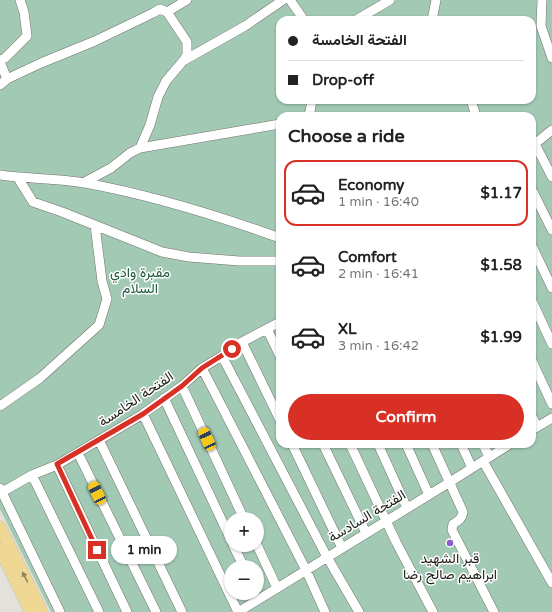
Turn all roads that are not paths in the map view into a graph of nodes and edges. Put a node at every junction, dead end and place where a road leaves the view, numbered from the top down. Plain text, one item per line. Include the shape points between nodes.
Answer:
1 (20, 0) edge
2 (186, 0) edge
3 (283, 0) edge
4 (290, 0) edge
5 (390, 0) edge
6 (436, 0) edge
7 (542, 0) edge
8 (161, 7) edge
9 (301, 16) edge
10 (363, 16) edge
11 (433, 16) edge
12 (536, 27) edge
13 (552, 58) edge
14 (0, 61) edge
15 (183, 61) junction
16 (3, 82) edge
17 (276, 125) edge
18 (552, 130) edge
19 (536, 143) edge
20 (140, 148) junction
21 (536, 150) edge
22 (0, 175) edge
23 (552, 177) edge
24 (18, 178) junction
25 (83, 183) junction
26 (536, 198) edge
27 (94, 225) junction
28 (552, 230) edge
29 (276, 237) edge
30 (536, 254) edge
31 (276, 261) edge
32 (552, 288) edge
33 (536, 310) edge
34 (276, 324) edge
35 (267, 329) junction
36 (242, 342) junction
37 (552, 344) edge
38 (276, 348) edge
39 (222, 356) junction
40 (202, 368) junction
41 (536, 370) edge
42 (182, 386) junction
43 (164, 398) junction
44 (552, 404) edge
45 (0, 406) edge
46 (276, 412) edge
47 (143, 414) junction
48 (552, 418) edge
49 (536, 428) edge
50 (99, 440) junction
51 (294, 448) edge
52 (325, 448) edge
53 (352, 448) edge
54 (380, 448) edge
55 (408, 448) edge
56 (434, 448) edge
57 (463, 448) edge
58 (484, 448) edge
59 (504, 448) edge
60 (78, 453) junction
61 (486, 459) junction
62 (57, 464) junction
63 (472, 468) junction
64 (32, 476) junction
65 (450, 482) junction
66 (1, 490) edge
67 (429, 495) junction
68 (407, 508) junction
69 (241, 512) edge
70 (387, 520) junction
71 (224, 525) edge
72 (0, 527) edge
73 (366, 533) junction
74 (0, 548) edge
75 (342, 548) junction
76 (259, 552) edge
77 (328, 557) junction
78 (306, 570) junction
79 (552, 583) edge
80 (277, 588) junction
81 (264, 593) edge
82 (252, 600) edge
83 (31, 612) edge
84 (42, 612) edge
85 (60, 612) edge
86 (99, 612) edge
87 (128, 612) edge
88 (156, 612) edge
89 (182, 612) edge
90 (238, 612) edge
91 (325, 612) edge
92 (359, 612) edge
93 (433, 612) edge
94 (494, 612) edge

1 - 14 street via 27,36
2 - 8 street
3 - 15 street via 245,26
4 - 9 street
5 - 10 street
6 - 11 street
7 - 12 street
8 - 15 street via 187,42 187,55
8 - 16 street via 95,41
12 - 13 street
14 - 16 street
15 - 20 street via 166,81 158,96
17 - 20 street
18 - 19 street
20 - 25 street
21 - 23 street
22 - 24 street
24 - 25 street
24 - 27 street via 33,202
25 - 29 street via 156,198
26 - 28 street
27 - 31 street via 162,252 239,261
27 - 45 street via 107,299 99,325 40,378
30 - 32 street
33 - 37 street
34 - 35 street, الفتحة الخامسة
35 - 36 street, الفتحة الخامسة
35 - 38 street
36 - 39 street, الفتحة الخامسة
36 - 46 street
39 - 40 street, الفتحة الخامسة
39 - 77 street
40 - 42 street, الفتحة الخامسة
40 - 78 street
41 - 44 street
42 - 43 street, الفتحة الخامسة
42 - 69 street
43 - 47 street, الفتحة الخامسة
43 - 71 street
47 - 50 street, الفتحة الخامسة
47 - 90 street
48 - 49 street
50 - 60 street, الفتحة الخامسة
50 - 89 street
51 - 75 street
52 - 73 street
53 - 70 street
54 - 68 street
55 - 67 street
56 - 65 street
57 - 63 street
58 - 61 street
59 - 61 street, الفتحة السادسة
60 - 62 street, الفتحة الخامسة
60 - 88 street
61 - 63 street, الفتحة السادسة
61 - 79 street
62 - 64 street, الفتحة الخامسة
62 - 87 street
63 - 65 street, الفتحة السادسة
64 - 66 street, الفتحة الخامسة
64 - 86 street
65 - 67 street, الفتحة السادسة
65 - 94 street via 462,512 462,516 453,524 452,530
66 - 85 street
67 - 68 street, الفتحة السادسة
68 - 70 street, الفتحة السادسة
70 - 73 street, الفتحة السادسة
70 - 93 street
84 -> 72 main road
73 - 75 street, الفتحة السادسة
74 - 83 main road
75 - 77 street, الفتحة السادسة
76 - 80 street
77 - 78 street, الفتحة السادسة
77 - 92 street
78 - 80 street, الفتحة السادسة
78 - 91 street
80 - 81 street, الفتحة السادسة
82 - 90 street, الفتحة السادسة

